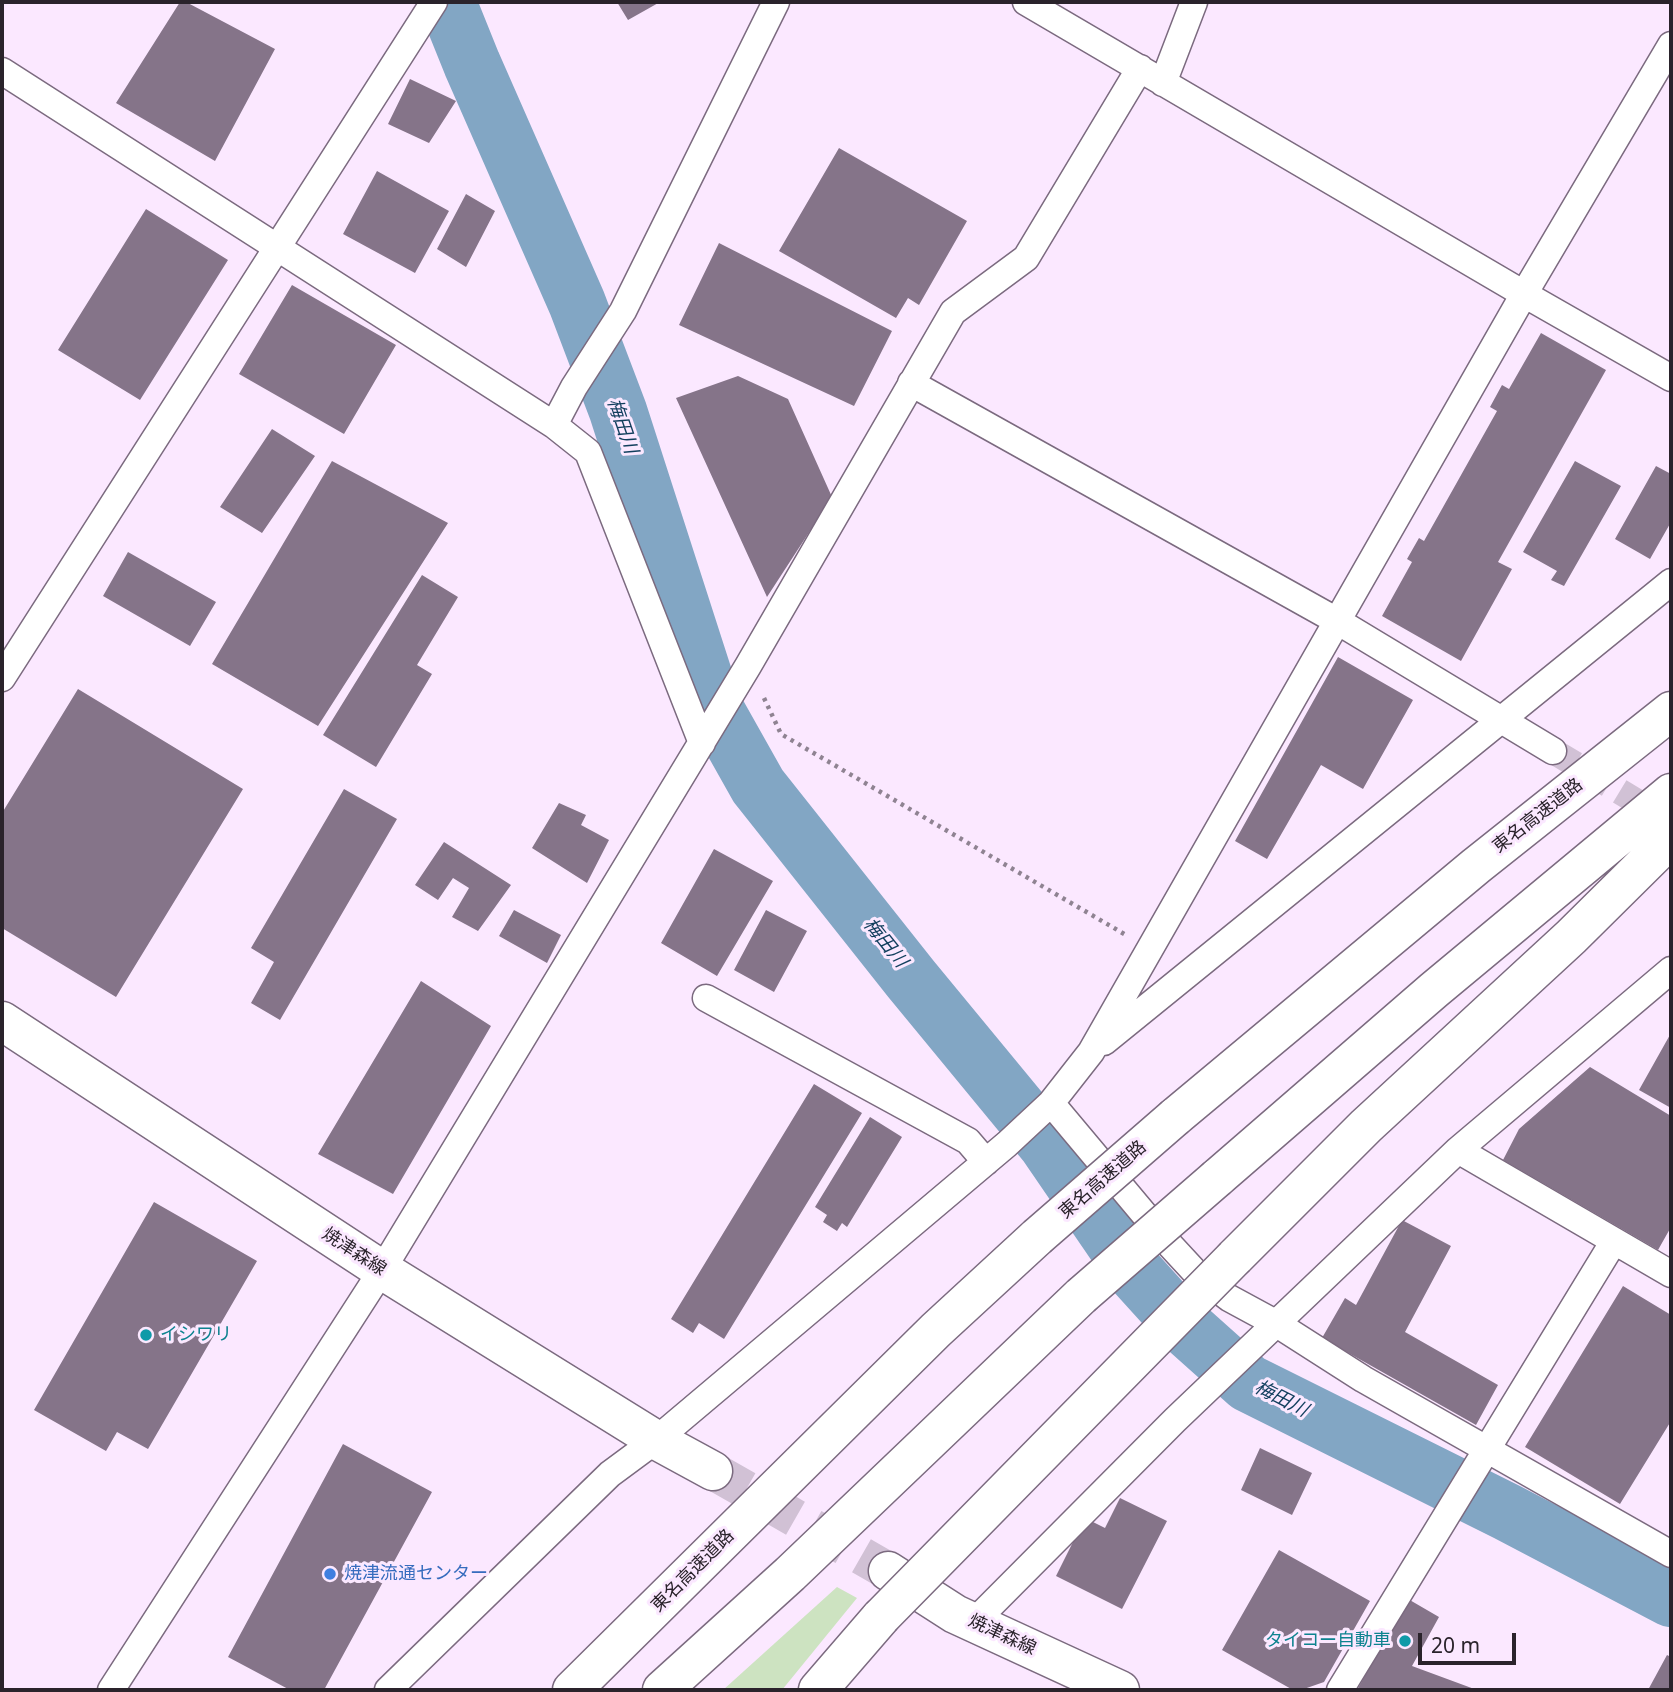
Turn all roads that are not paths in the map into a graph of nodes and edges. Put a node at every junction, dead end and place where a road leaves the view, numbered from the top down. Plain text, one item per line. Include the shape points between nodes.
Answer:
1 (776, 2) edge
2 (1026, 2) edge
3 (1194, 2) edge
4 (424, 8) edge
5 (1671, 45) edge
6 (1140, 68) junction
7 (2, 71) edge
8 (1163, 83) junction
9 (276, 247) junction
10 (1524, 294) junction
11 (1671, 378) edge
12 (911, 383) junction
13 (554, 425) junction
14 (1671, 582) edge
15 (1339, 622) junction
16 (2, 678) edge
17 (1671, 711) edge
18 (1502, 721) junction
19 (702, 743) junction
20 (1553, 751) tunnel mouth
21 (1671, 793) edge
22 (1671, 838) edge
23 (1671, 970) edge
24 (706, 998) dead end
25 (2, 1021) edge
26 (1091, 1052) junction
27 (1051, 1103) junction
28 (1458, 1150) junction
29 (986, 1162) junction
30 (1614, 1241) junction
31 (382, 1270) junction
32 (1671, 1274) edge
33 (1271, 1329) junction
34 (656, 1440) junction
35 (1484, 1456) junction
36 (713, 1471) tunnel mouth
37 (1671, 1554) edge
38 (888, 1571) tunnel mouth
39 (974, 1622) junction
40 (110, 1690) edge
41 (388, 1690) edge
42 (572, 1690) edge
43 (663, 1690) edge
44 (818, 1690) edge
45 (1120, 1690) edge
46 (1340, 1690) edge

1 - 13 street via 623,311
2 - 6 street
3 - 8 street
4 - 9 street
5 - 10 street
6 - 8 street
6 - 12 street via 1026,258 953,312
7 - 9 street
8 - 10 street
9 - 13 street
9 - 16 street
10 - 11 street
10 - 15 street
12 - 15 street
12 - 19 street
13 - 19 street via 588,452
14 - 18 street
15 - 18 street
15 - 26 street
17 - 42 main road, 東名高速道路, bridge via 1476,866 1037,1237 936,1330
18 - 20 street
18 - 26 street
19 - 31 street
21 - 43 main road, bridge via 1434,990 1081,1296
22 - 44 main road, bridge via 1235,1256 880,1617
23 - 28 street
24 - 29 street via 968,1141
25 - 31 main road, 焼津森線
26 - 27 street
27 - 29 street
27 - 33 street via 1195,1272
28 - 30 street
28 - 33 street
29 - 34 street
30 - 32 street
30 - 35 street
31 - 34 main road, 焼津森線
31 - 40 street
33 - 35 street via 1363,1379
33 - 39 street
34 - 36 main road, 焼津森線
34 - 41 street via 610,1474
35 - 37 street
35 - 46 street
38 - 39 main road, 焼津森線
39 - 45 main road, 焼津森線

